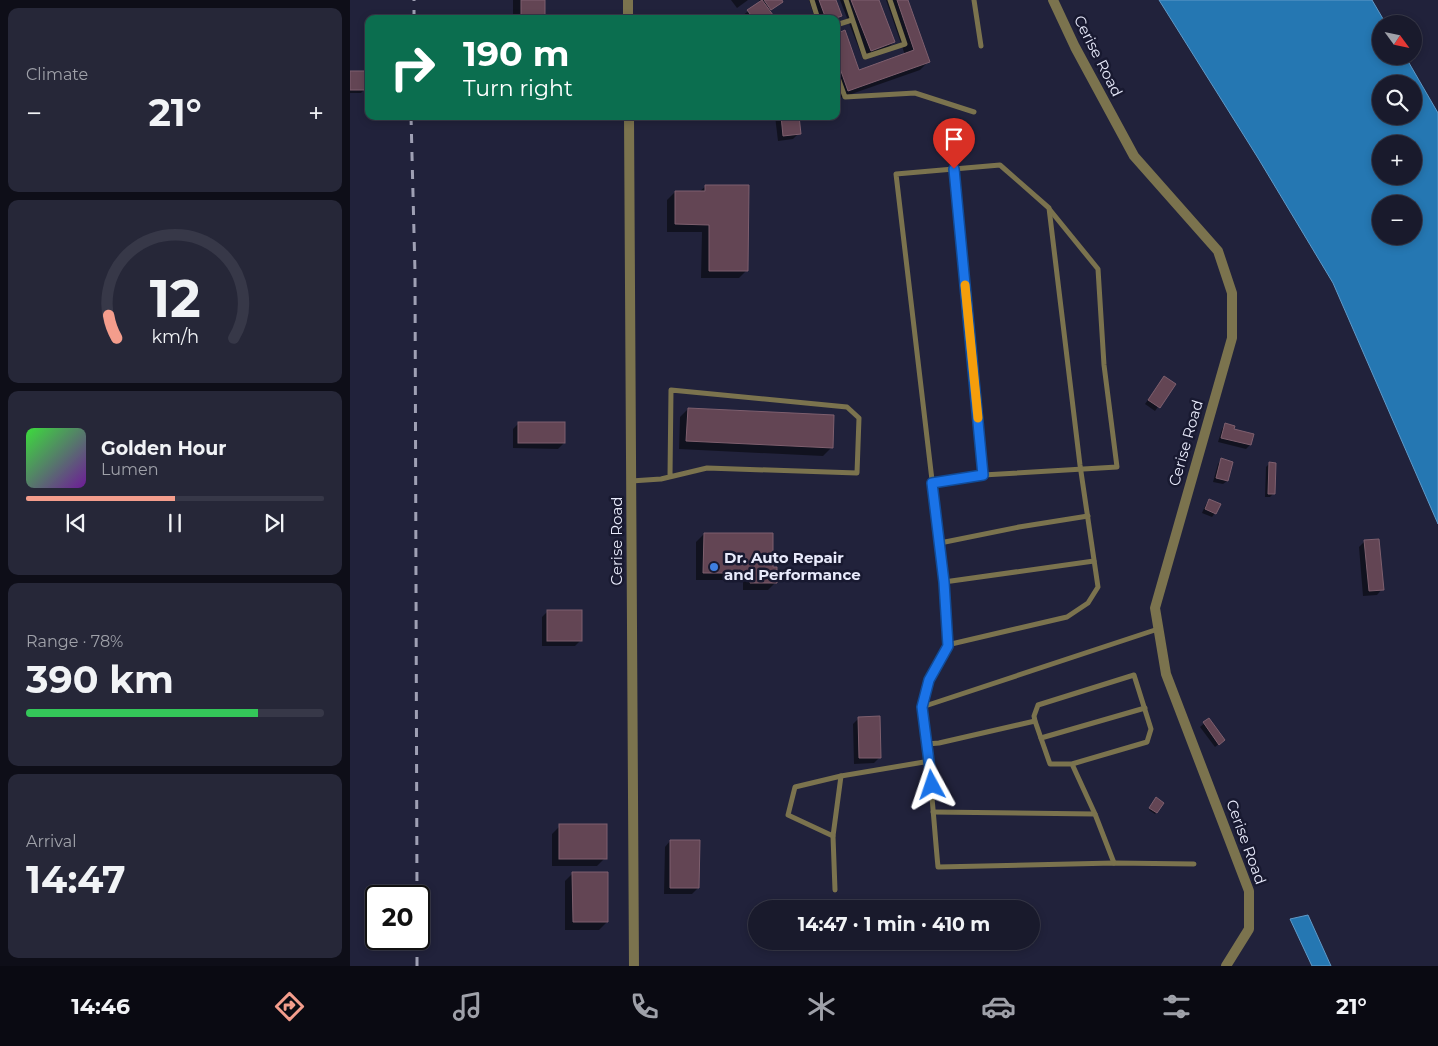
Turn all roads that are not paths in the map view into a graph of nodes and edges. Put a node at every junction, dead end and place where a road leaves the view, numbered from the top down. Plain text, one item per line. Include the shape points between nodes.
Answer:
1 (628, 0) edge
2 (812, 0) edge
3 (846, 0) edge
4 (890, 0) edge
5 (974, 0) edge
6 (1054, 0) edge
7 (628, 15) edge
8 (817, 15) edge
9 (852, 20) junction
10 (840, 24) edge
11 (981, 46) dead end
12 (840, 83) edge
13 (974, 112) dead end
14 (629, 120) edge
15 (954, 169) junction
16 (1049, 208) junction
17 (1081, 468) junction
18 (983, 475) junction
19 (670, 476) junction
20 (631, 481) junction
21 (932, 483) junction
22 (1088, 516) junction
23 (940, 543) junction
24 (1094, 561) junction
25 (944, 582) junction
26 (1158, 629) junction
27 (948, 646) junction
28 (922, 707) junction
29 (1145, 708) junction
30 (1035, 721) junction
31 (1041, 738) junction
32 (928, 744) junction
33 (930, 761) junction
34 (1072, 764) junction
35 (842, 776) junction
36 (933, 812) junction
37 (1094, 814) junction
38 (833, 836) junction
39 (1114, 864) junction
40 (1194, 864) dead end
41 (835, 890) dead end
42 (634, 966) edge
43 (1226, 966) edge

1 - 7 street
2 - 8 lane
3 - 9 lane
4 - 9 lane via 905,44 865,56
5 - 11 lane
6 - 26 street, Cerise Road via 1075,48 1134,156 1218,251 1232,293 1232,338 1155,608
9 - 10 lane
12 - 13 lane via 845,97 915,93
14 - 20 street, Cerise Road
15 - 16 lane via 1000,165
15 - 18 lane
15 - 21 lane via 896,174
16 - 17 lane
16 - 17 lane via 1098,268 1104,365 1117,467
17 - 18 lane
17 - 22 lane
18 - 21 lane
19 - 19 lane via 707,468 857,473 859,418 847,407 671,390
19 - 20 lane
20 - 42 street, Cerise Road
21 - 23 lane
22 - 23 lane
22 - 24 lane
23 - 25 lane
24 - 25 lane
24 - 27 lane via 1098,587 1088,603 1067,617
25 - 27 lane
26 - 28 lane
26 - 43 street, Cerise Road via 1166,674 1249,891 1249,929
27 - 28 lane via 929,680
28 - 32 lane
29 - 30 lane via 1134,675 1038,705
29 - 31 lane
29 - 34 lane via 1152,729 1147,742
30 - 31 lane
30 - 32 lane
31 - 34 lane via 1050,764
32 - 33 lane
33 - 35 lane
33 - 36 lane
34 - 37 lane
35 - 38 lane
35 - 38 lane via 795,787 788,815
36 - 37 lane
36 - 39 lane via 938,867
37 - 39 lane
38 - 41 lane
39 - 40 lane

